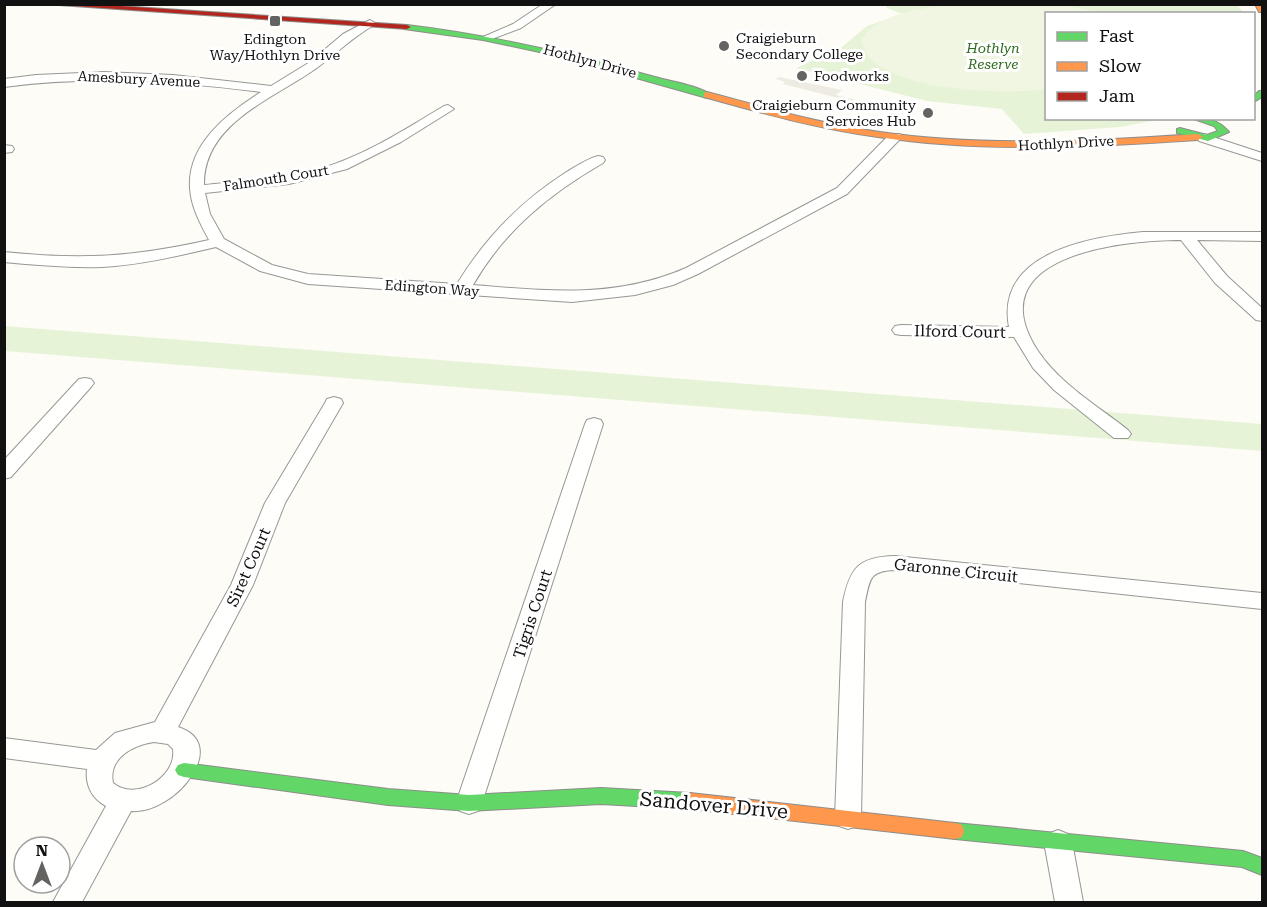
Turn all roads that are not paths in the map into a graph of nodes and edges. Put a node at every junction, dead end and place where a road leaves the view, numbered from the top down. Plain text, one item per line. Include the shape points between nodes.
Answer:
1 (47, 4) edge
2 (551, 4) edge
3 (1258, 4) edge
4 (1263, 10) edge
5 (355, 21) junction
6 (370, 22) junction
7 (347, 36) junction
8 (496, 38) junction
9 (4, 83) edge
10 (273, 90) junction
11 (448, 109) dead end
12 (1202, 120) edge
13 (1180, 123) edge
14 (1227, 127) junction
15 (877, 135) junction
16 (895, 137) junction
17 (1201, 137) junction
18 (1128, 140) junction
19 (1263, 157) edge
20 (873, 158) junction
21 (598, 160) dead end
22 (197, 190) junction
23 (1186, 236) junction
24 (1263, 236) edge
25 (218, 242) junction
26 (4, 256) edge
27 (462, 290) junction
28 (1263, 316) edge
29 (901, 330) dead end
30 (1019, 332) junction
31 (85, 383) dead end
32 (334, 403) dead end
33 (594, 424) dead end
34 (1121, 434) dead end
35 (4, 473) edge
36 (1263, 602) edge
37 (162, 732) junction
38 (4, 748) edge
39 (103, 761) junction
40 (184, 770) junction
41 (123, 800) junction
42 (469, 803) junction
43 (848, 818) junction
44 (1058, 842) junction
45 (1256, 860) edge
46 (67, 903) edge
47 (1069, 903) edge

1 - 5 street, Hothlyn Drive
2 - 8 street
3 - 4 street
5 - 6 street, Hothlyn Drive
5 - 7 street, Edington Way
6 - 7 street, Edington Way
6 - 8 street, Hothlyn Drive
7 - 10 street, Edington Way via 314,64
8 - 15 street, Hothlyn Drive via 807,122
9 - 10 street, Amesbury Avenue via 90,75 225,83
10 - 22 street, Edington Way via 219,130 202,157
11 - 22 street, Falmouth Court via 341,166
12 - 14 street
13 - 17 street via 1184,133
13 - 18 street, Hothlyn Drive
14 - 17 street, Hothlyn Drive via 1218,136
14 - 19 street
15 - 16 street, Hothlyn Drive
15 - 20 street
16 - 18 street, Hothlyn Drive via 1017,145
16 - 20 street, Edington Way
17 - 18 street, Hothlyn Drive
17 - 19 street
20 - 27 street, Edington Way via 855,180 830,199 667,282 606,295 572,297
21 - 27 street via 563,179 518,214 488,247
22 - 25 street, Edington Way via 202,214
23 - 24 street
23 - 28 street via 1217,275
23 - 30 street via 1110,240 1072,248 1043,262 1027,276 1017,293 1015,320
25 - 26 street via 161,255 103,262
25 - 27 street, Edington Way via 250,261 284,274 337,282
29 - 30 street, Ilford Court
30 - 34 street via 1049,374
31 - 35 street
32 - 37 street, Siret Court via 275,503 242,585
33 - 42 street, Tigris Court
36 - 43 street, Garonne Circuit via 895,563 868,567 859,575 854,602
37 - 39 street via 139,734 124,741
37 - 40 street via 183,742 188,752
38 - 39 street
39 - 41 street via 99,777 102,788
40 - 41 street via 163,791 148,798
40 - 42 street, Sandover Drive via 388,797
41 - 46 street
42 - 43 street, Sandover Drive via 601,796 669,799
43 - 44 street, Sandover Drive
44 - 45 street, Sandover Drive
44 - 47 street

